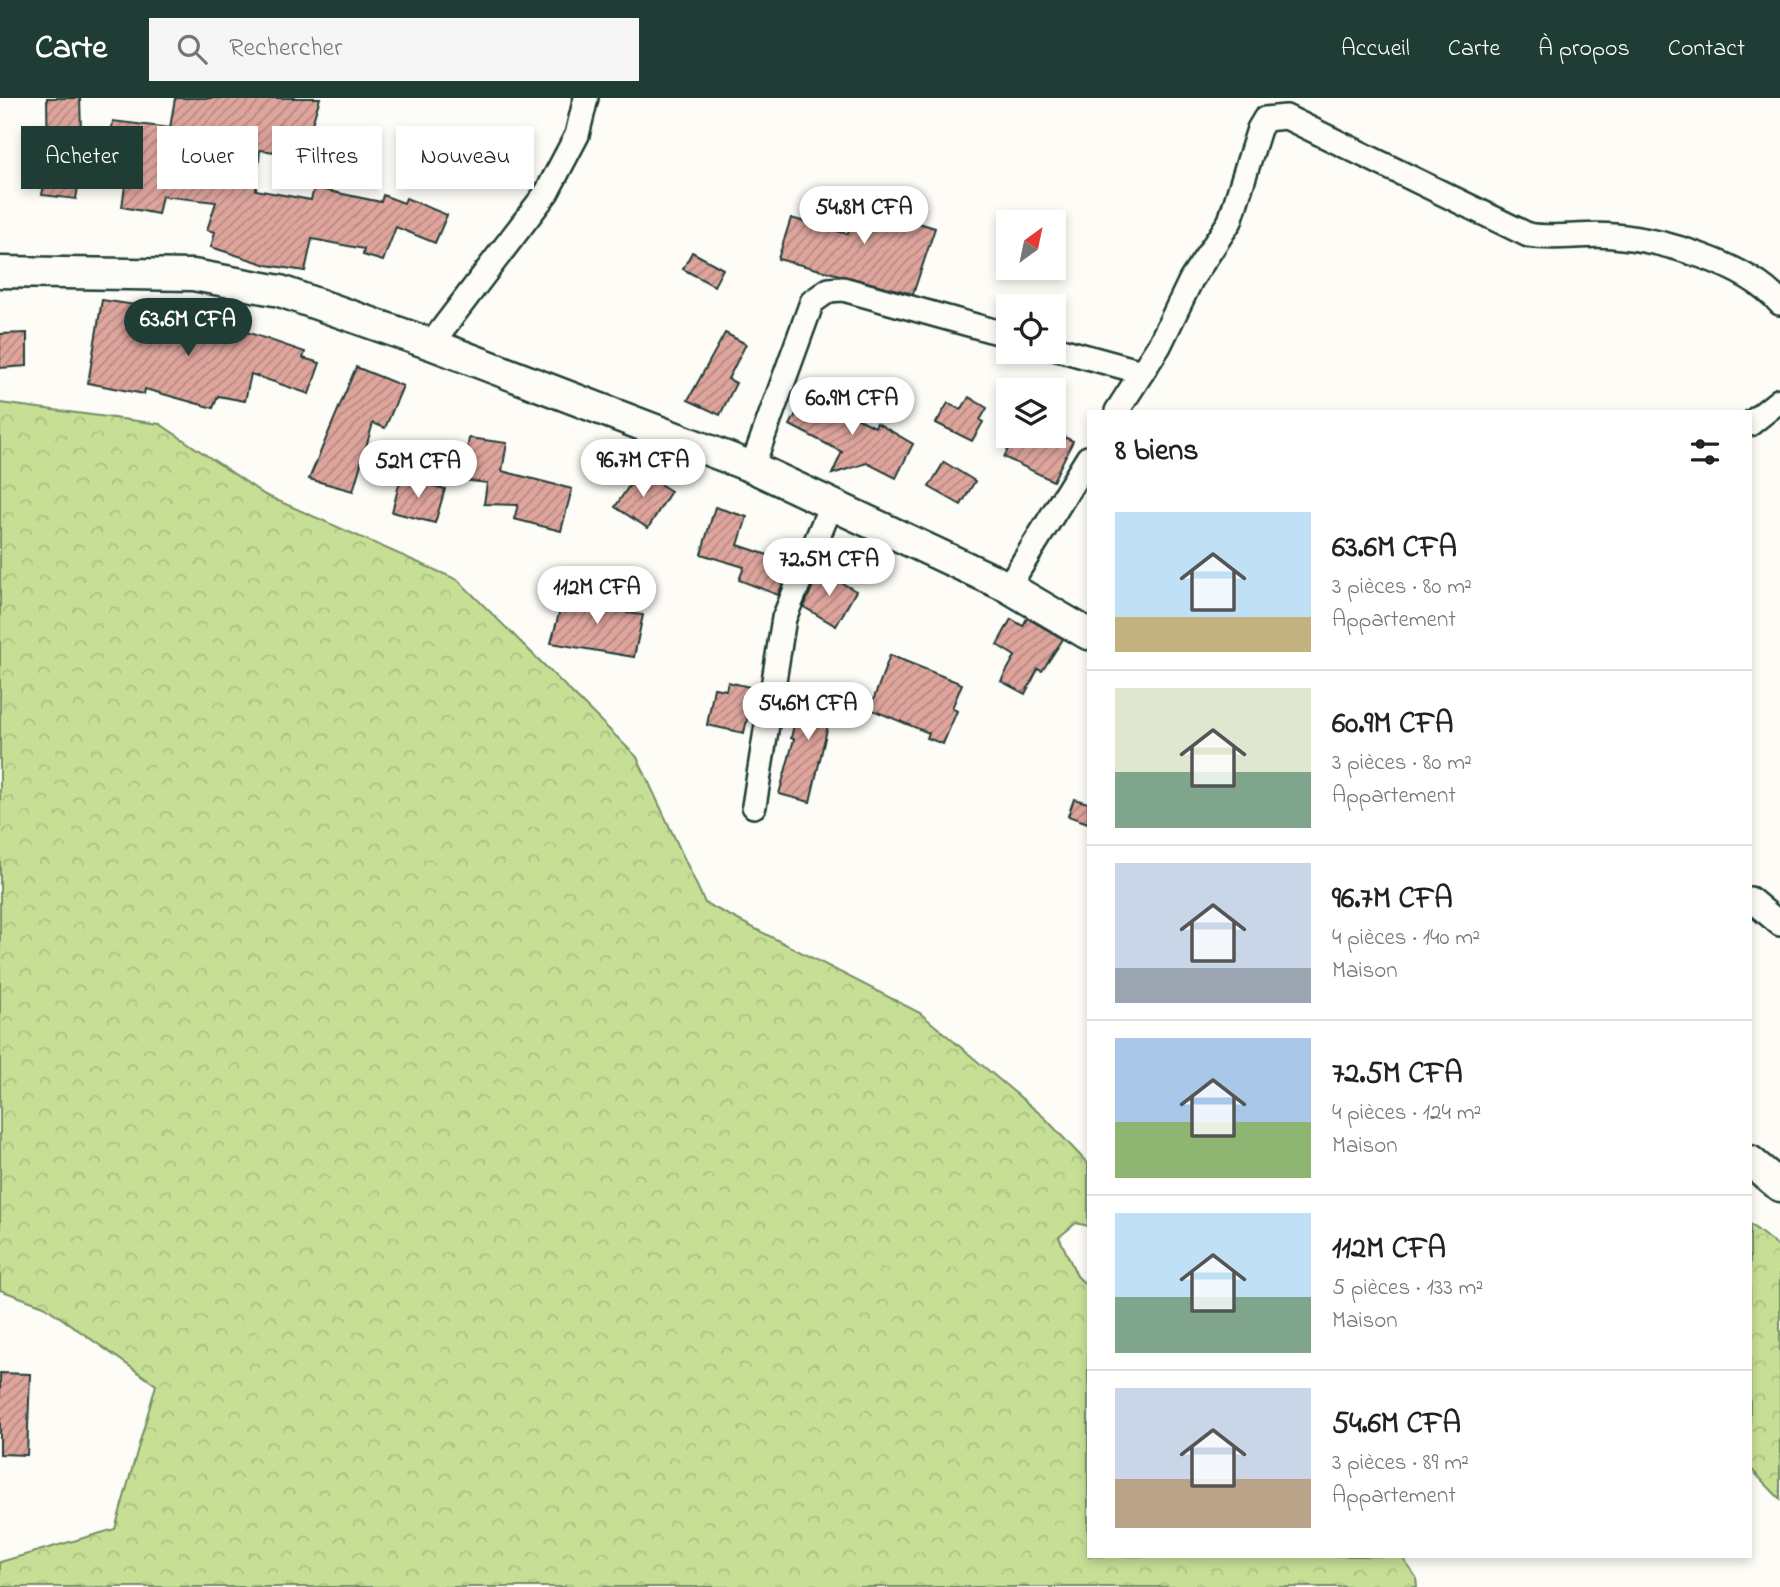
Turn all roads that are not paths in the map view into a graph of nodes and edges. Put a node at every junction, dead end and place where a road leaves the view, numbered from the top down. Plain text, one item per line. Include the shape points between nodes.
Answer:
1 (586, 98) edge
2 (0, 272) edge
3 (1780, 303) edge
4 (996, 332) edge
5 (431, 344) junction
6 (1066, 351) edge
7 (1142, 372) junction
8 (1780, 400) edge
9 (1118, 410) edge
10 (1752, 422) edge
11 (1087, 459) edge
12 (752, 467) junction
13 (832, 503) junction
14 (1008, 587) junction
15 (1087, 633) edge
16 (754, 806) dead end
17 (1752, 901) edge
18 (1780, 925) edge
19 (1752, 1163) edge
20 (1780, 1186) edge

1 - 5 street via 577,135 547,192
2 - 5 main road via 193,275 233,280 280,291
3 - 7 street via 1762,287 1678,247 1614,236 1528,235 1286,117 1275,116 1265,119 1259,129 1230,221 1191,280
4 - 12 street via 843,289 818,295
5 - 12 main road
6 - 7 street
7 - 9 street
8 - 10 street
11 - 14 street
12 - 13 main road
13 - 14 main road
13 - 16 street via 784,618
14 - 15 main road
17 - 18 street
19 - 20 main road

